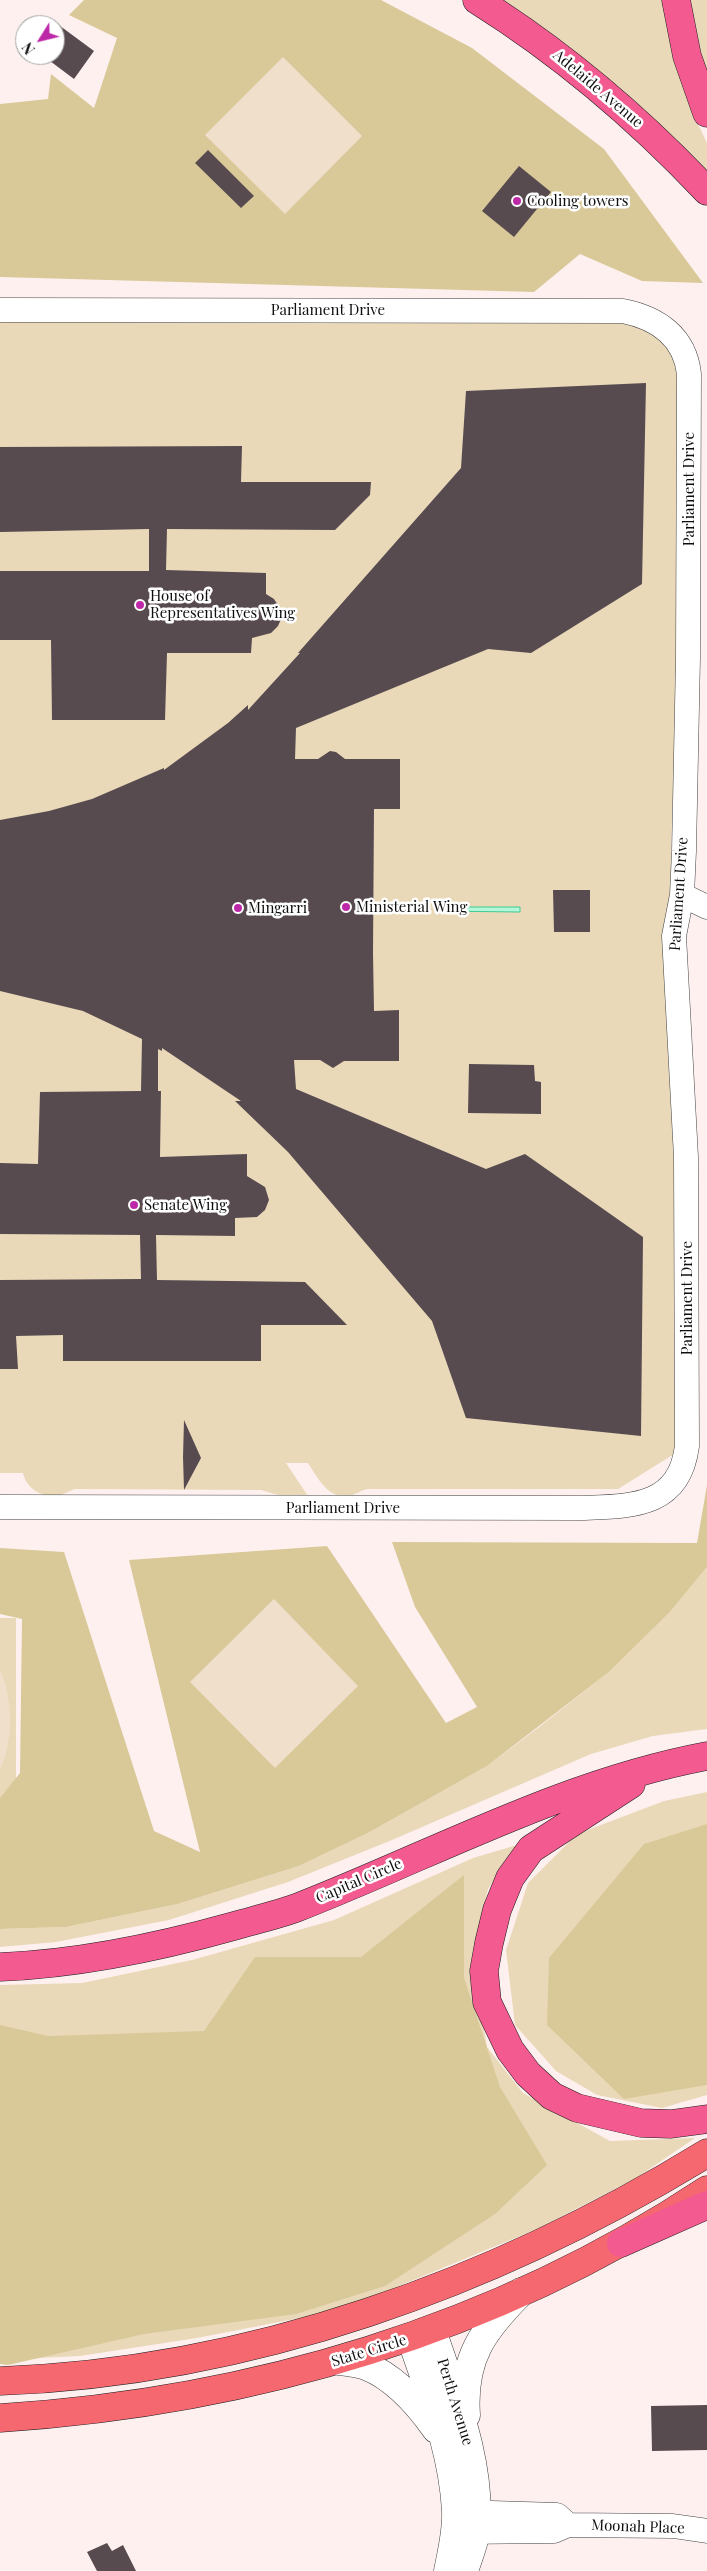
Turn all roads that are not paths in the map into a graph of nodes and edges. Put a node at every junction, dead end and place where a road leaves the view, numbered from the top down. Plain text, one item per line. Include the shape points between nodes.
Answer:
1 (477, 0) edge
2 (676, 0) edge
3 (707, 113) edge
4 (707, 191) edge
5 (0, 310) edge
6 (682, 895) junction
7 (707, 907) edge
8 (0, 1507) edge
9 (707, 1756) edge
10 (661, 1765) junction
11 (0, 1967) edge
12 (707, 2119) edge
13 (707, 2153) edge
14 (707, 2190) edge
15 (707, 2205) edge
16 (621, 2243) junction
17 (521, 2292) junction
18 (410, 2298) junction
19 (421, 2334) junction
20 (339, 2361) junction
21 (0, 2381) edge
22 (0, 2418) edge
23 (457, 2442) junction
24 (466, 2522) junction
25 (707, 2531) edge
26 (448, 2571) edge
27 (464, 2571) edge

1 - 4 highway, Adelaide Avenue via 566,60 617,102
2 - 3 highway via 687,56
5 - 6 street, Parliament Drive via 623,311 645,316 669,331 684,352 689,374 688,658
6 - 7 street
6 - 8 street, Parliament Drive via 674,936 674,962 686,1157 687,1446 680,1472 667,1489 646,1502 632,1506 581,1508
9 - 10 highway, Capital Circle
10 - 11 highway, Capital Circle via 488,1826 294,1908 155,1946 28,1966
10 - 12 highway via 531,1849 510,1878 497,1910 484,1971 487,2002 510,2050 528,2074 552,2096 577,2108 641,2123 672,2124
13 - 18 main road via 565,2233
14 - 16 main road, State Circle
15 - 16 highway
16 - 17 main road, State Circle
17 - 19 main road, State Circle
17 - 23 street via 486,2329 471,2361
18 - 19 main road, Perth Avenue
18 - 21 main road via 276,2339 185,2359 106,2372
19 - 20 main road, State Circle
19 - 23 street, Perth Avenue
20 - 22 main road, State Circle via 252,2383 151,2403
20 - 23 street via 365,2365 382,2375
23 - 24 street, Perth Avenue
24 - 25 street, Moonah Place via 554,2531 568,2525 672,2526
24 - 26 street, Perth Avenue
24 - 27 street, Perth Avenue

